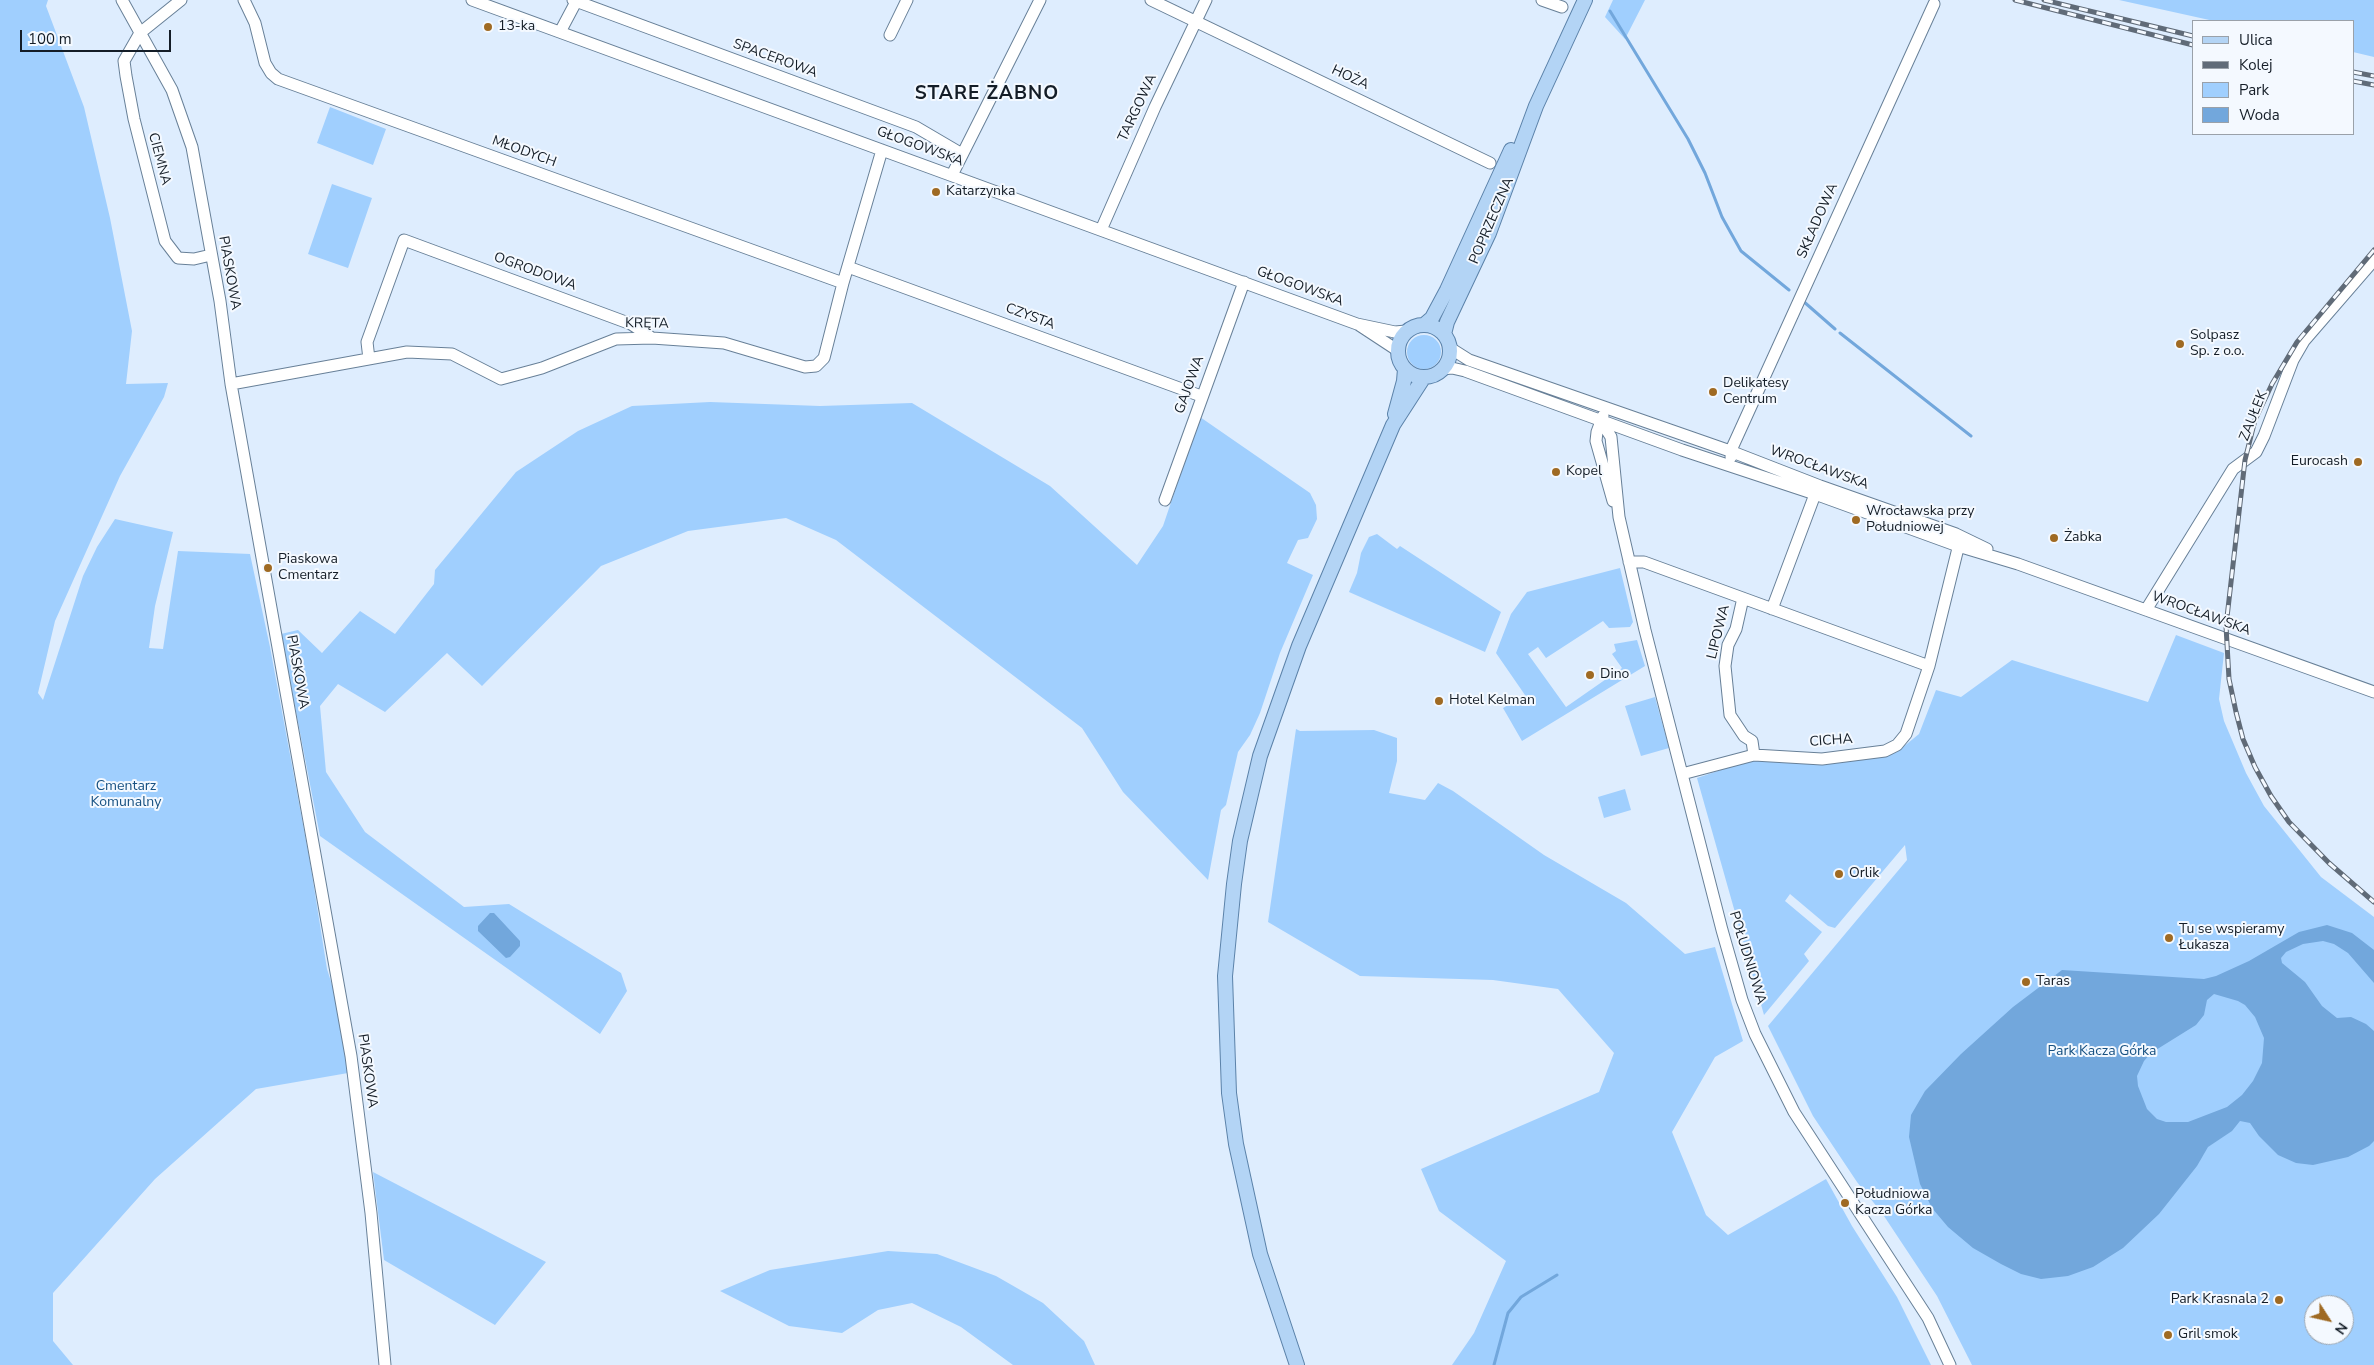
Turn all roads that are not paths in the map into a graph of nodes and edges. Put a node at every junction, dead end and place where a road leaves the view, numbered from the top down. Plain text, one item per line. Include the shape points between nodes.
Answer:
1 (122, 0) edge
2 (181, 0) edge
3 (244, 0) edge
4 (575, 0) edge
5 (906, 0) edge
6 (1040, 0) edge
7 (1152, 0) edge
8 (1206, 0) edge
9 (1542, 0) edge
10 (1585, 0) edge
11 (478, 1) edge
12 (1934, 4) dead end
13 (1562, 7) dead end
14 (1196, 22) junction
15 (560, 32) junction
16 (140, 33) junction
17 (890, 35) dead end
18 (1536, 106) junction
19 (882, 150) junction
20 (962, 154) junction
21 (1490, 163) dead end
22 (952, 175) junction
23 (1101, 230) junction
24 (211, 255) junction
25 (2374, 260) edge
26 (848, 266) junction
27 (1244, 282) junction
28 (843, 283) junction
29 (1357, 324) junction
30 (1426, 324) junction
31 (1406, 331) junction
32 (1444, 334) junction
33 (652, 338) junction
34 (1450, 348) junction
35 (1397, 350) junction
36 (369, 359) junction
37 (1405, 369) junction
38 (1442, 370) junction
39 (1424, 377) junction
40 (231, 384) junction
41 (1201, 396) junction
42 (1606, 409) junction
43 (1601, 421) junction
44 (1393, 425) junction
45 (1628, 430) junction
46 (1612, 442) junction
47 (1730, 451) junction
48 (1700, 456) junction
49 (1737, 469) junction
50 (1817, 490) junction
51 (1165, 500) dead end
52 (1619, 517) junction
53 (1960, 541) junction
54 (1628, 562) junction
55 (1743, 598) junction
56 (1772, 609) junction
57 (2146, 610) junction
58 (1930, 666) junction
59 (2374, 692) edge
60 (1754, 755) junction
61 (1682, 774) junction
62 (385, 1365) edge
63 (1297, 1365) edge
64 (1950, 1365) edge

1 - 16 street, PIASKOWA
2 - 16 street
3 - 28 street, MŁODYCH via 255,23 265,64 278,79
4 - 15 street
4 - 20 street, SPACEROWA via 916,127
5 - 17 street
6 - 20 street
7 - 14 street, HOŻA
8 - 14 street, TARGOWA
9 - 13 street
10 - 18 main road, POPRZECZNA
11 - 15 street, GŁOGOWSKA
12 - 47 street, SKŁADOWA
14 - 21 street, HOŻA
14 - 23 street, TARGOWA via 1154,107
15 - 19 street, GŁOGOWSKA
16 - 24 street, PIASKOWA via 172,90 184,120 192,147
16 - 24 street, CIEMNA via 124,61 134,119 165,241 178,258
18 - 30 main road, POPRZECZNA via 1512,149 1447,290
18 - 32 main road, POPRZECZNA via 1488,234
19 - 22 street, GŁOGOWSKA
19 - 26 street, KRĘTA
20 - 22 street
22 - 23 street, GŁOGOWSKA
23 - 27 street, GŁOGOWSKA
24 - 40 street, PIASKOWA
25 - 57 street, ZAUŁEK via 2304,341 2293,360 2256,452 2233,469
26 - 28 street, KRĘTA
26 - 41 street, CZYSTA
27 - 29 street, GŁOGOWSKA
27 - 41 street, GAJOWA
28 - 33 street, KRĘTA via 824,358 816,366 805,367 724,343
29 - 31 street, GŁOGOWSKA via 1395,332
29 - 35 street, GŁOGOWSKA
30 - 31 main road
30 - 32 main road
31 - 35 main road
32 - 34 main road
33 - 36 street, KRĘTA via 616,339 542,368 501,378 452,354 407,352
33 - 36 street, OGRODOWA via 631,324 404,240 367,342
34 - 38 main road
34 - 42 street via 1463,357
35 - 37 main road via 1400,364
36 - 40 street, KRĘTA
37 - 39 main road
37 - 44 main road
38 - 39 main road
38 - 43 street via 1465,371
39 - 44 main road
40 - 62 street, PIASKOWA via 351,1056 371,1213
41 - 51 street, GAJOWA
42 - 43 street, POŁUDNIOWA
42 - 47 street, WROCŁAWSKA
43 - 45 street, WROCŁAWSKA
43 - 46 street, POŁUDNIOWA
43 - 52 street, POŁUDNIOWA via 1596,442
44 - 63 main road via 1299,646 1270,724 1242,833 1228,930 1226,1027 1236,1144 1260,1254
45 - 46 street
45 - 48 street, WROCŁAWSKA
46 - 52 street, POŁUDNIOWA
47 - 48 street
47 - 49 street
47 - 50 street, WROCŁAWSKA
48 - 49 street, WROCŁAWSKA
49 - 50 street, WROCŁAWSKA
50 - 53 street, WROCŁAWSKA
50 - 56 street
52 - 54 street, POŁUDNIOWA
53 - 57 street, WROCŁAWSKA
53 - 58 street, CICHA
54 - 55 street, LIPOWA via 1644,562
54 - 61 street, POŁUDNIOWA
55 - 56 street, LIPOWA
55 - 60 street, LIPOWA via 1725,666 1730,715 1744,736 1752,741
56 - 58 street
57 - 59 street, WROCŁAWSKA
58 - 60 street, CICHA via 1906,734 1897,745 1885,751 1822,760
60 - 61 street, CICHA
61 - 64 street, POŁUDNIOWA via 1731,967 1755,1034 1794,1112 1928,1318

